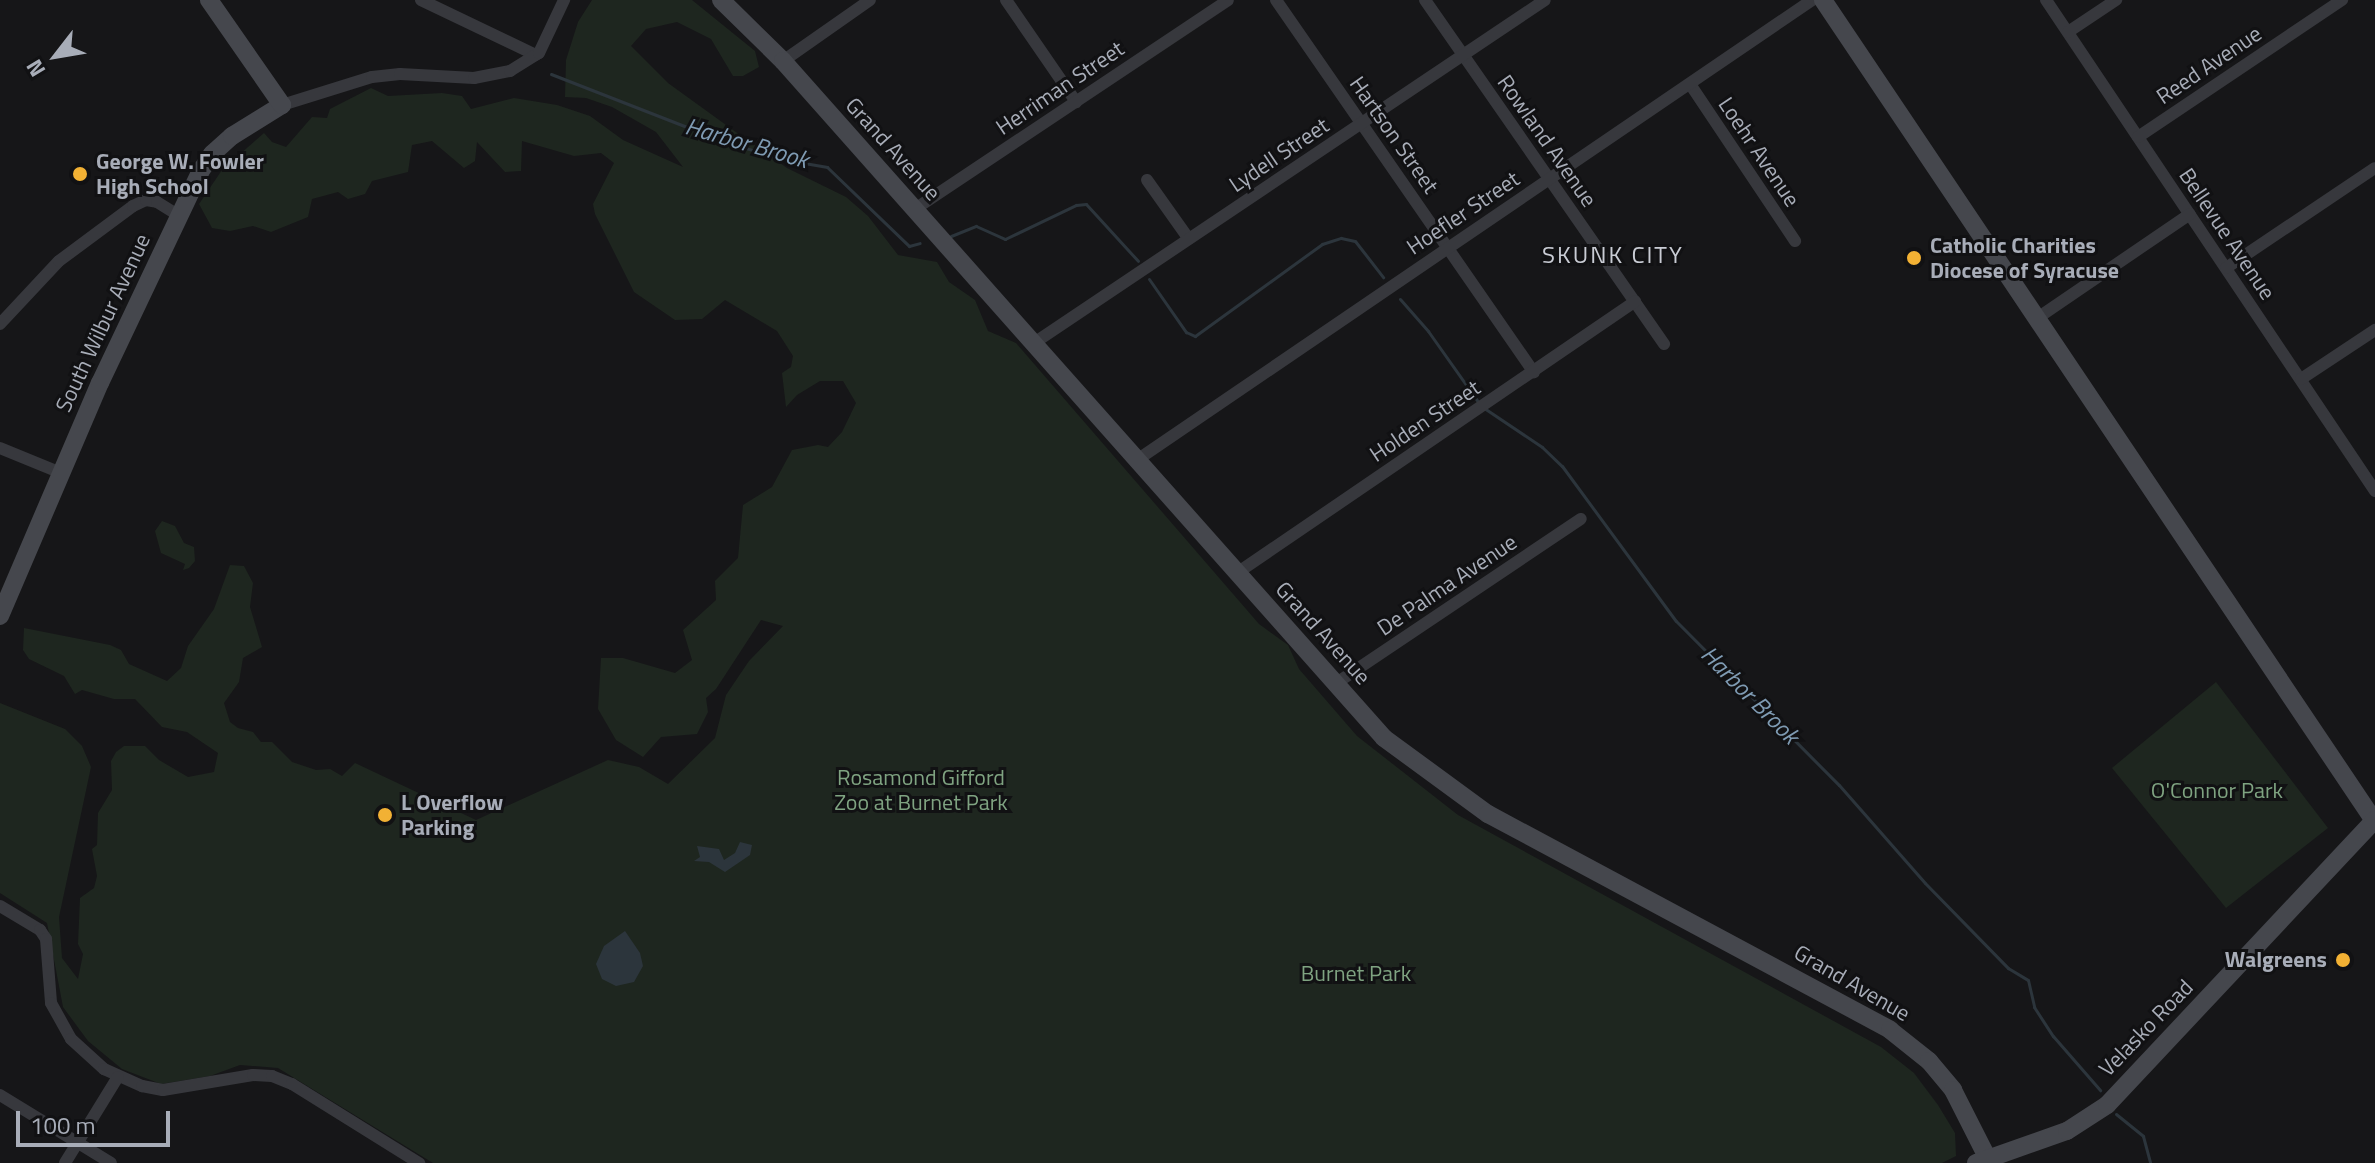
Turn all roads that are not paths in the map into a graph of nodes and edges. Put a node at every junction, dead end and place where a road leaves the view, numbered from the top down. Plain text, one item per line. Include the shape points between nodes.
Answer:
1 (421, 0) edge
2 (564, 0) edge
3 (721, 0) edge
4 (1006, 0) edge
5 (1228, 0) edge
6 (1276, 0) edge
7 (1425, 0) edge
8 (1545, 0) edge
9 (1812, 0) edge
10 (1823, 0) edge
11 (2046, 0) edge
12 (2116, 0) edge
13 (2342, 0) edge
14 (214, 1) edge
15 (864, 2) edge
16 (2068, 32) junction
17 (536, 55) junction
18 (1464, 55) junction
19 (783, 61) junction
20 (1690, 84) junction
21 (1076, 102) junction
22 (282, 105) junction
23 (1361, 124) junction
24 (2138, 137) junction
25 (2375, 168) edge
26 (1549, 179) junction
27 (1147, 180) dead end
28 (915, 209) junction
29 (2190, 214) junction
30 (179, 216) junction
31 (1189, 239) junction
32 (1795, 241) dead end
33 (1448, 247) junction
34 (2226, 268) junction
35 (1635, 302) junction
36 (2036, 319) junction
37 (0, 324) edge
38 (2375, 330) edge
39 (1034, 343) junction
40 (1664, 344) dead end
41 (1534, 372) junction
42 (2301, 379) junction
43 (0, 448) edge
44 (1137, 460) junction
45 (61, 473) junction
46 (2375, 491) edge
47 (1581, 519) dead end
48 (1237, 573) junction
49 (0, 616) edge
50 (1335, 684) junction
51 (2375, 821) edge
52 (0, 906) edge
53 (118, 1077) junction
54 (0, 1095) edge
55 (77, 1142) junction
56 (1985, 1162) edge
57 (65, 1163) edge
58 (111, 1163) edge
59 (419, 1163) edge

1 - 17 street
2 - 17 street
3 - 19 street, Grand Avenue
4 - 21 street
5 - 21 street, Herriman Street
6 - 23 street, Hartson Street
7 - 18 street, Rowland Avenue
8 - 18 street, Lydell Street
9 - 20 street, Hoefler Street
10 - 36 street
11 - 16 street, Bellevue Avenue
12 - 16 street
13 - 24 street, Reed Avenue
14 - 22 street
15 - 19 street
16 - 24 street, Bellevue Avenue
17 - 22 street, South Wilbur Avenue via 499,75 372,77
18 - 23 street, Lydell Street
18 - 26 street, Rowland Avenue
19 - 28 street, Grand Avenue
20 - 26 street, Hoefler Street
20 - 32 street, Loehr Avenue
21 - 28 street, Herriman Street
22 - 30 street, South Wilbur Avenue via 212,154
23 - 31 street, Lydell Street
23 - 33 street, Hartson Street
24 - 29 street, Bellevue Avenue
25 - 34 street
26 - 33 street, Hoefler Street
26 - 35 street, Rowland Avenue
27 - 31 street
28 - 39 street, Grand Avenue
29 - 34 street, Bellevue Avenue
29 - 36 street
30 - 37 street via 157,202 133,206 59,261
30 - 45 street, South Wilbur Avenue
31 - 39 street, Lydell Street
33 - 41 street, Hartson Street
33 - 44 street, Hoefler Street
34 - 42 street, Bellevue Avenue
35 - 40 street, Rowland Avenue
35 - 41 street, Holden Street
36 - 51 street
38 - 42 street
39 - 44 street, Grand Avenue
41 - 48 street, Holden Street
42 - 46 street, Bellevue Avenue
43 - 45 street
44 - 48 street, Grand Avenue
45 - 49 street, South Wilbur Avenue
47 - 50 street, De Palma Avenue
48 - 50 street, Grand Avenue
50 - 56 street, Grand Avenue via 1392,745 1488,814 1890,1030 1929,1061 1953,1090
51 - 56 street, Velasko Road via 2107,1105 2067,1131
52 - 53 street via 40,930 46,939 51,1003 62,1026 80,1050
53 - 55 street
53 - 59 street via 163,1090 272,1076
54 - 55 street
55 - 57 street
55 - 58 street

